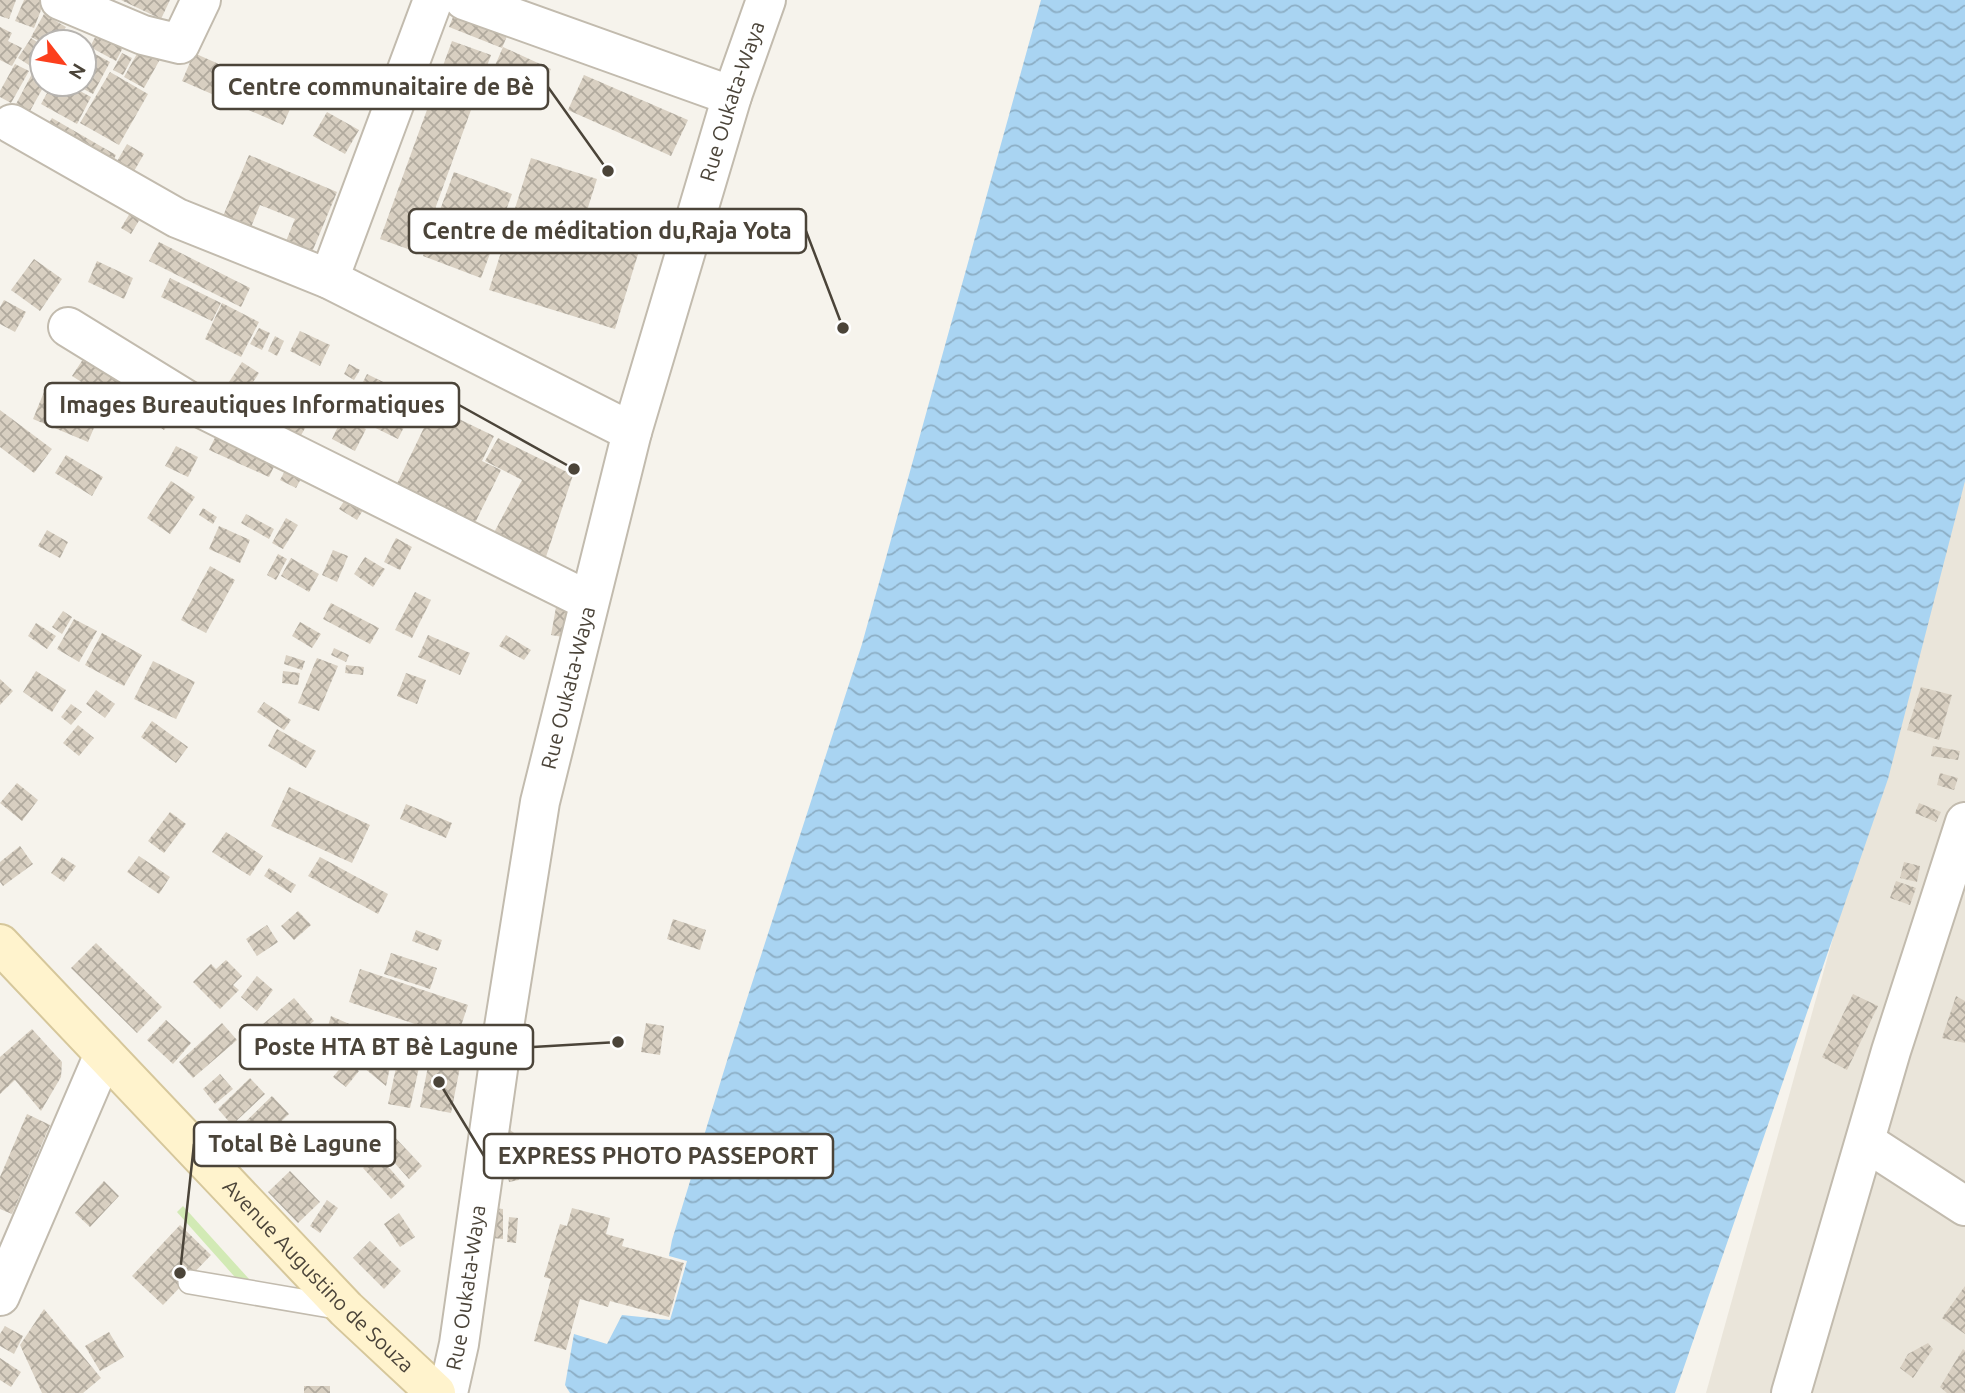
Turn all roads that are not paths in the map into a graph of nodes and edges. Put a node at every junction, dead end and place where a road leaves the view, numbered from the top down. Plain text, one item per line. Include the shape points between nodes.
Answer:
1 (60, 0) edge
2 (201, 0) edge
3 (433, 0) edge
4 (464, 0) edge
5 (766, 0) edge
6 (732, 96) junction
7 (12, 124) dead end
8 (329, 279) junction
9 (68, 327) dead end
10 (632, 432) junction
11 (589, 601) junction
12 (1965, 822) edge
13 (0, 944) edge
14 (104, 1054) junction
15 (1866, 1142) junction
16 (1965, 1206) edge
17 (190, 1282) dead end
18 (0, 1296) edge
19 (346, 1309) junction
20 (436, 1393) edge
21 (448, 1393) edge
22 (1791, 1393) edge

1 - 2 street via 180,44
3 - 8 street
4 - 6 street
5 - 6 street, Rue Oukata-Waya
6 - 10 street, Rue Oukata-Waya
7 - 8 street via 177,218
8 - 10 street
9 - 11 street via 193,404
10 - 11 street, Rue Oukata-Waya
11 - 21 street, Rue Oukata-Waya via 540,802
12 - 15 street
13 - 14 main road, Avenue Augustino de Souza
14 - 18 street
14 - 19 main road, Avenue Augustino de Souza
15 - 16 street
15 - 22 street
17 - 19 lane
19 - 20 main road, Avenue Augustino de Souza

